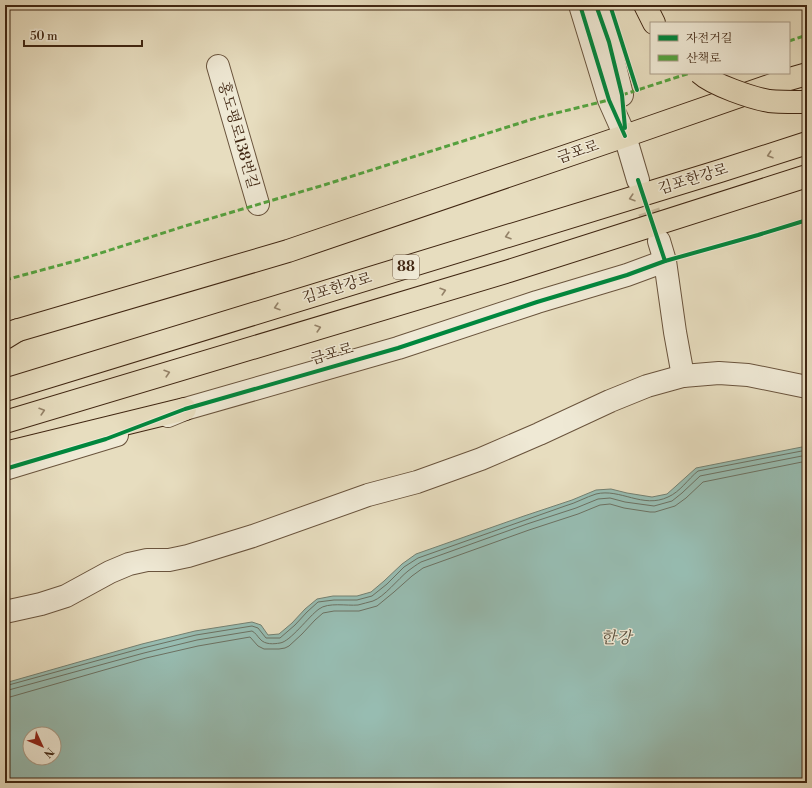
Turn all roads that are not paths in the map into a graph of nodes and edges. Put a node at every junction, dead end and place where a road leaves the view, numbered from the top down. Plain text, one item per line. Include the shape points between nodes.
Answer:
1 (580, 5) edge
2 (596, 5) edge
3 (645, 5) edge
4 (654, 22) edge
5 (218, 66) dead end
6 (701, 74) edge
7 (807, 74) edge
8 (807, 102) edge
9 (626, 136) junction
10 (807, 143) edge
11 (807, 176) edge
12 (638, 180) tunnel mouth
13 (258, 204) dead end
14 (10, 334) edge
15 (683, 376) junction
16 (807, 387) edge
17 (5, 390) edge
18 (185, 409) junction
19 (5, 422) edge
20 (5, 453) edge
21 (5, 469) edge
22 (5, 612) edge

1 - 9 street via 609,100
2 - 9 street via 609,42 622,95
3 - 4 main road
5 - 13 street, 홍도평로138번길
6 - 8 main road, bridge via 722,86 770,101
7 - 9 main road, 금포로
9 - 12 street
9 - 14 main road, 금포로 via 288,251
10 -> 17 main road, 김포한강로 / 88
19 -> 11 main road, 김포한강로 / 88 via 509,271
15 - 16 street via 719,373 748,375
15 - 18 street, 금포로 via 662,251 627,275 398,348
15 - 22 street via 647,386 481,459 417,482 368,495 188,556 129,564 66,596
18 - 20 main road
18 - 21 street, 금포로 via 106,439

